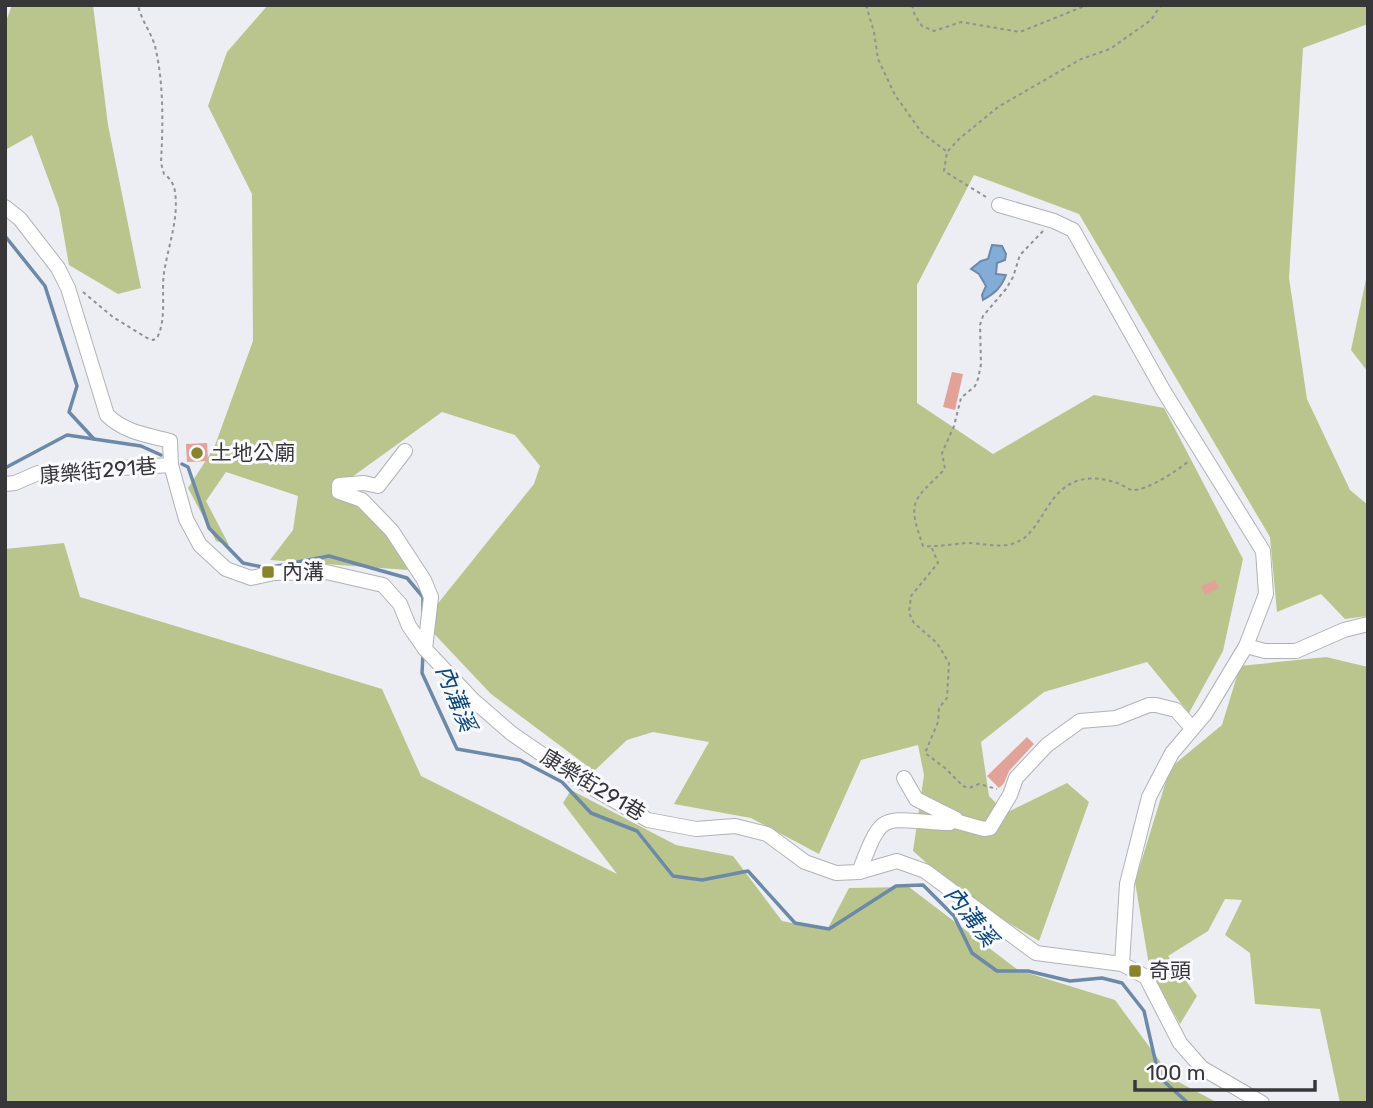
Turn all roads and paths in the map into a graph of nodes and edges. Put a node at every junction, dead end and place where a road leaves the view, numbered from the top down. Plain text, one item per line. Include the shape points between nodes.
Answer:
1 (138, 5) edge
2 (866, 5) edge
3 (912, 5) edge
4 (1087, 5) edge
5 (1161, 5) edge
6 (947, 152) junction
7 (999, 205) joint
8 (5, 207) edge
9 (1054, 220) junction
10 (68, 288) junction
11 (405, 452) dead end
12 (1201, 452) junction
13 (171, 465) junction
14 (5, 484) edge
15 (932, 547) junction
16 (1368, 624) edge
17 (1246, 646) junction
18 (425, 649) junction
19 (1192, 728) junction
20 (904, 778) dead end
21 (1016, 778) junction
22 (955, 821) junction
23 (859, 872) junction
24 (1122, 964) junction
25 (1262, 1103) edge

1 - 10 path via 154,43 162,95 161,163 175,194 157,338 147,338 86,293
2 - 6 path via 878,59 895,95 922,133
3 - 4 path via 922,26 934,31 961,22 1020,32
5 - 6 path via 1151,20 1110,49 1081,59 998,107
6 - 7 path via 944,171
7 - 9 street
8 - 10 street via 20,219
9 - 12 street via 1073,230
9 - 15 path via 1020,255 1006,289 983,316 978,379 961,398 942,453 945,469 915,499 912,516 923,546
10 - 13 street via 107,415 136,433 170,441
11 - 18 street via 378,486 339,485 339,492 362,500 392,531 424,580 431,597
12 - 15 path via 1146,487 1131,490 1097,478 1079,480 1051,500 1026,537 1014,544
12 - 17 street via 1263,551 1266,594
13 - 14 street, 康樂街291巷 via 38,472
13 - 18 street, 康樂街291巷 via 186,519 200,545 226,569 251,578 326,572 383,585 400,604
15 - 21 path via 938,563 911,596 909,613 949,663 947,698 939,708 925,753 969,788 982,785 1002,793
16 - 17 street via 1296,651
17 - 19 street
18 - 23 street, 康樂街291巷 via 511,733 648,820 696,829 735,826 767,834 805,862 836,873
19 - 21 street via 1176,710 1156,705 1116,718 1080,721 1047,745
19 - 24 street via 1162,769 1149,797 1127,884
20 - 22 street via 916,799
21 - 22 street via 990,828
22 - 23 street via 882,823
23 - 24 street, 康樂街291巷 via 897,861 925,871 1036,953
24 - 25 street, 康樂街291巷 via 1146,977 1180,1043 1202,1068

